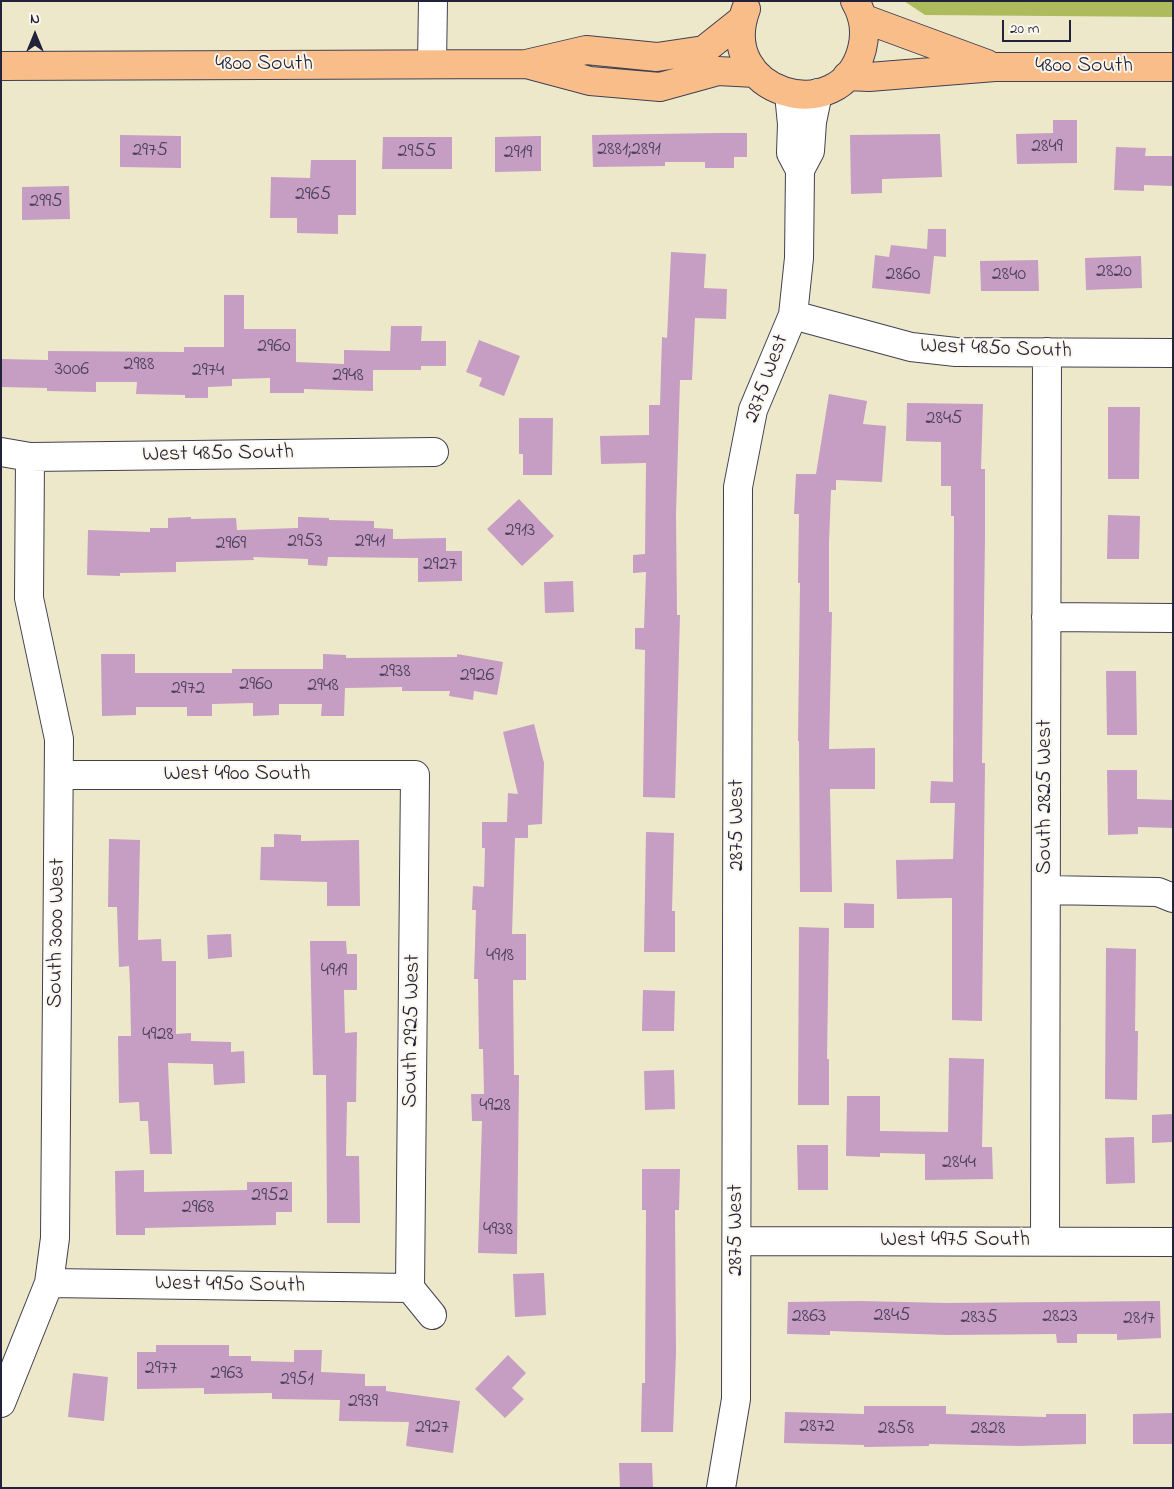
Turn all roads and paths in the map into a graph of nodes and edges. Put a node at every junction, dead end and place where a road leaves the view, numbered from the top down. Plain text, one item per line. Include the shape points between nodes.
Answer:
1 (433, 1) edge
2 (746, 10) edge
3 (859, 10) edge
4 (432, 64) junction
5 (526, 64) junction
6 (1, 66) edge
7 (995, 67) junction
8 (1173, 67) edge
9 (755, 73) junction
10 (847, 76) junction
11 (818, 93) junction
12 (789, 94) junction
13 (800, 170) junction
14 (793, 315) junction
15 (1047, 352) junction
16 (1173, 353) edge
17 (1, 452) edge
18 (434, 452) dead end
19 (30, 457) junction
20 (1046, 617) junction
21 (1173, 618) edge
22 (424, 767) joint
23 (59, 775) junction
24 (1046, 890) junction
25 (1173, 898) edge
26 (737, 1241) junction
27 (1045, 1242) junction
28 (1173, 1242) edge
29 (49, 1283) junction
30 (410, 1288) junction
31 (432, 1315) dead end
32 (1, 1403) edge
33 (722, 1488) edge

1 - 4 street
2 - 5 main road, 4800 South via 704,50 657,57 586,50
2 - 9 main road via 740,38
3 - 7 main road, 4800 South
3 - 10 main road via 864,39 859,59
4 - 5 main road, 4800 South
4 - 6 main road, 4800 South
5 - 9 main road, 4800 South via 590,81 660,87 718,71
7 - 8 main road, 4800 South
7 - 10 main road, 4800 South
9 - 12 main road
10 - 11 main road via 834,87
11 - 12 main road
11 - 13 street, 2875 West via 810,151
12 - 13 street, 2875 West via 791,153
13 - 14 street, 2875 West via 799,258
14 - 15 street, West 4850 South via 911,347 956,352
14 - 26 street, 2875 West via 753,410 738,487
15 - 16 street, West 4850 South
15 - 20 street, South 2825 West
17 - 19 street, West 4850 South
18 - 19 street, West 4850 South
19 - 23 street, South 3000 West via 29,598 59,739
20 - 21 street
20 - 24 street, South 2825 West
22 - 23 street, West 4900 South
22 - 30 street, South 2925 West
23 - 29 street, South 3000 West via 55,1238
24 - 25 street via 1158,892
24 - 27 street, South 2825 West
26 - 27 street, West 4975 South
26 - 33 street, 2875 West via 736,1399
27 - 28 street, West 4975 South
29 - 30 street, West 4950 South
29 - 32 street, South 3000 West
30 - 31 street

